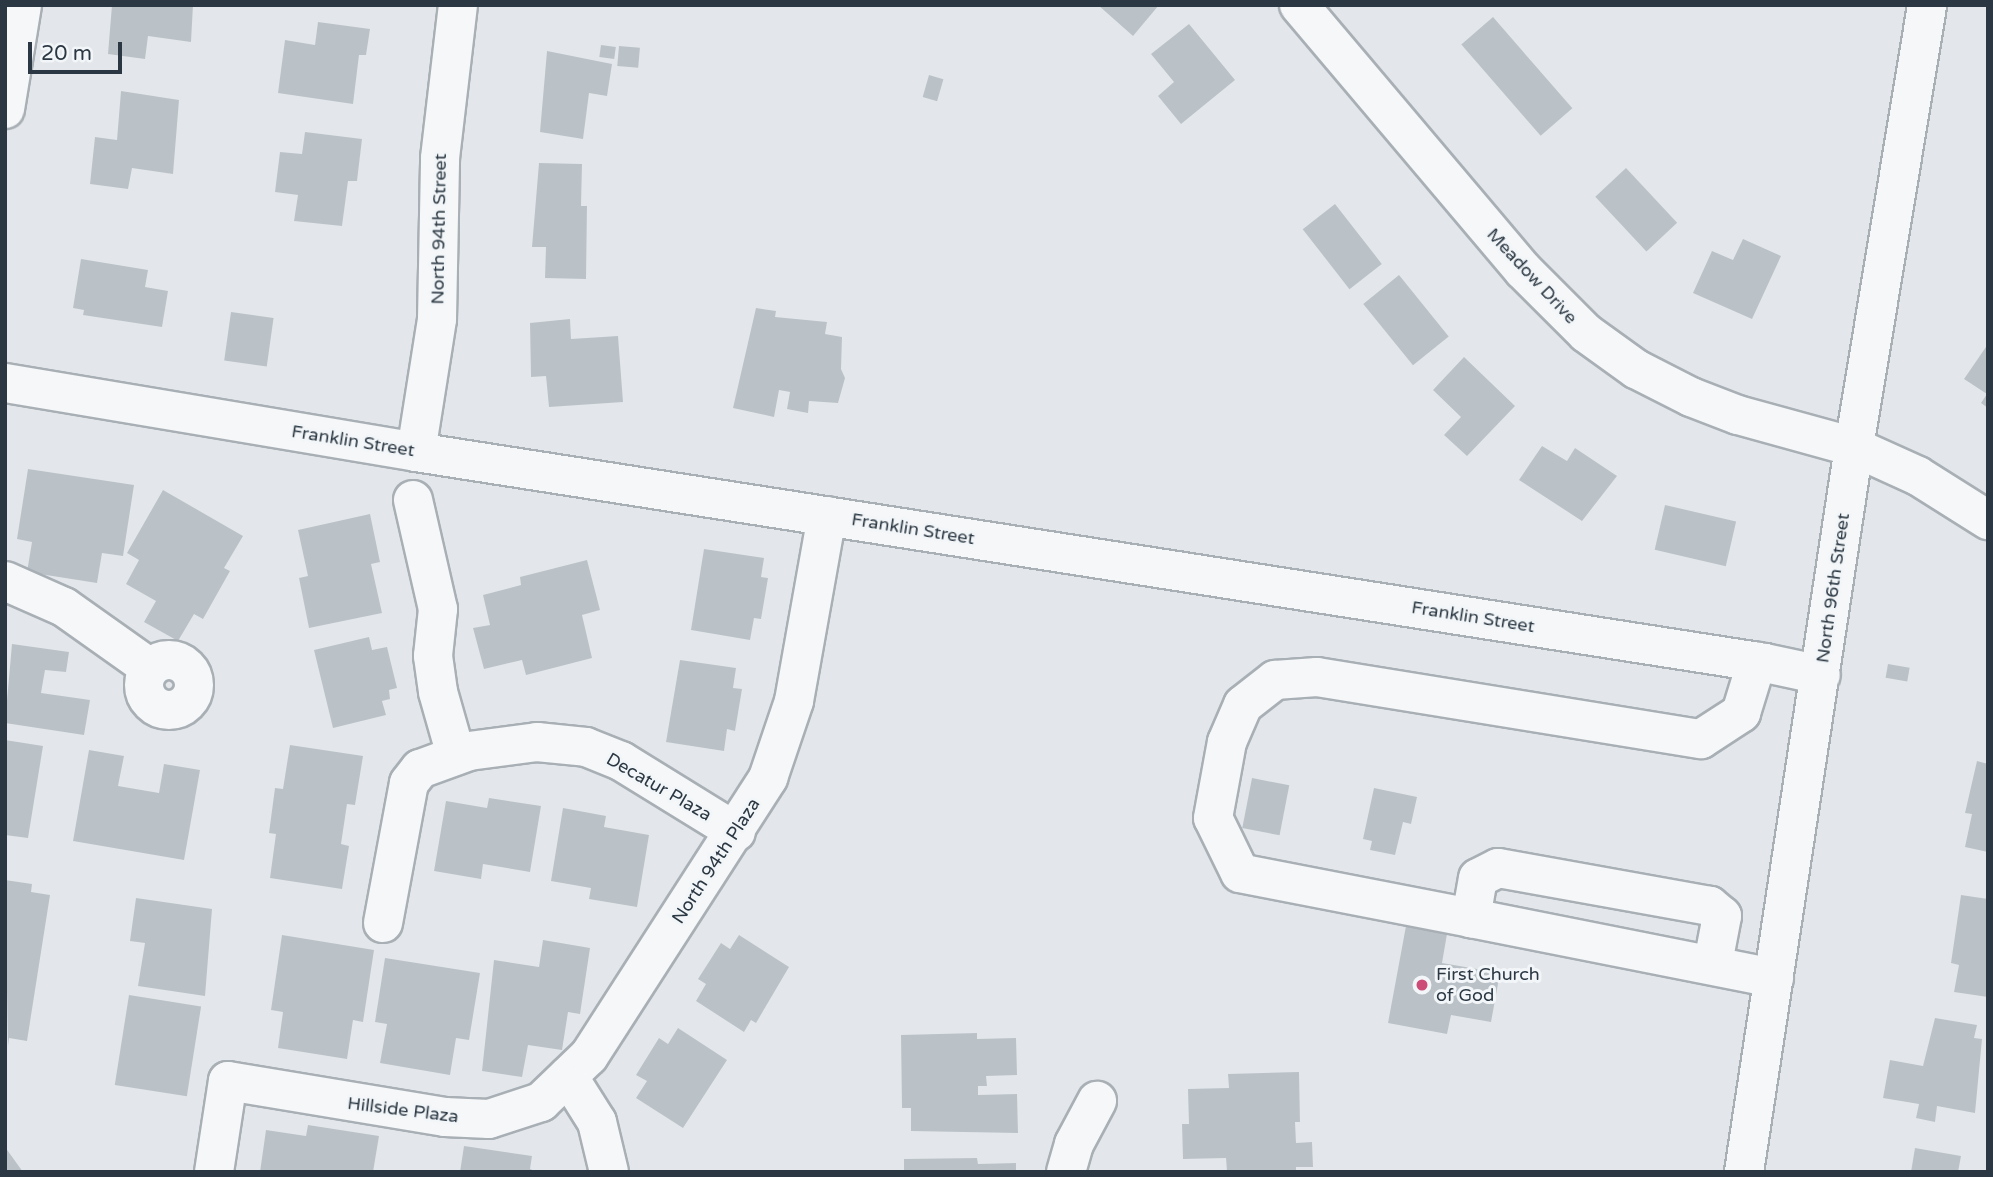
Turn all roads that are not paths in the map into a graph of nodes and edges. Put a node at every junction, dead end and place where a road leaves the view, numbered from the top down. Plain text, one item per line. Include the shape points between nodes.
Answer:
1 (22, 5) edge
2 (458, 5) edge
3 (1299, 5) edge
4 (1927, 5) edge
5 (5, 109) edge
6 (5, 383) edge
7 (1854, 447) junction
8 (416, 452) junction
9 (413, 500) dead end
10 (827, 516) junction
11 (1988, 520) edge
12 (5, 581) edge
13 (1757, 661) junction
14 (150, 668) dead end
15 (1821, 675) junction
16 (456, 755) junction
17 (736, 832) junction
18 (1471, 918) junction
19 (383, 923) dead end
20 (1713, 963) junction
21 (1774, 978) junction
22 (568, 1076) junction
23 (1097, 1101) dead end
24 (214, 1172) edge
25 (609, 1172) edge
26 (1066, 1172) edge
27 (1744, 1172) edge

1 - 5 street
2 - 8 street, North 94th Street via 440,145 437,319
3 - 7 street, Meadow Drive via 1523,271 1586,333 1636,369 1691,397
4 - 7 street, North 96th Street
6 - 8 street, Franklin Street
7 - 11 street, Meadow Drive via 1918,476
7 - 15 street, North 96th Street
8 - 10 street, Franklin Street
9 - 16 street via 438,609 433,656 438,692
10 - 13 street, Franklin Street
10 - 17 street, North 94th Plaza via 786,732 768,778
12 - 14 street via 64,607
13 - 15 street, Franklin Street
13 - 18 street via 1741,713 1701,739 1317,677 1275,680 1242,705 1227,741 1213,818 1240,873
15 - 21 street, North 96th Street
16 - 17 street, Decatur Plaza via 537,742 586,747 621,761
16 - 19 street, Decatur Plaza via 420,769 409,783
17 - 22 street, North 94th Plaza via 589,1056
18 - 20 street
18 - 20 street via 1478,878 1498,868 1696,903 1710,906 1721,916
20 - 21 street
21 - 27 street, North 96th Street
22 - 24 street, Hillside Plaza via 541,1102 489,1119 445,1117 228,1082
22 - 25 street via 597,1122
23 - 26 street via 1074,1144

